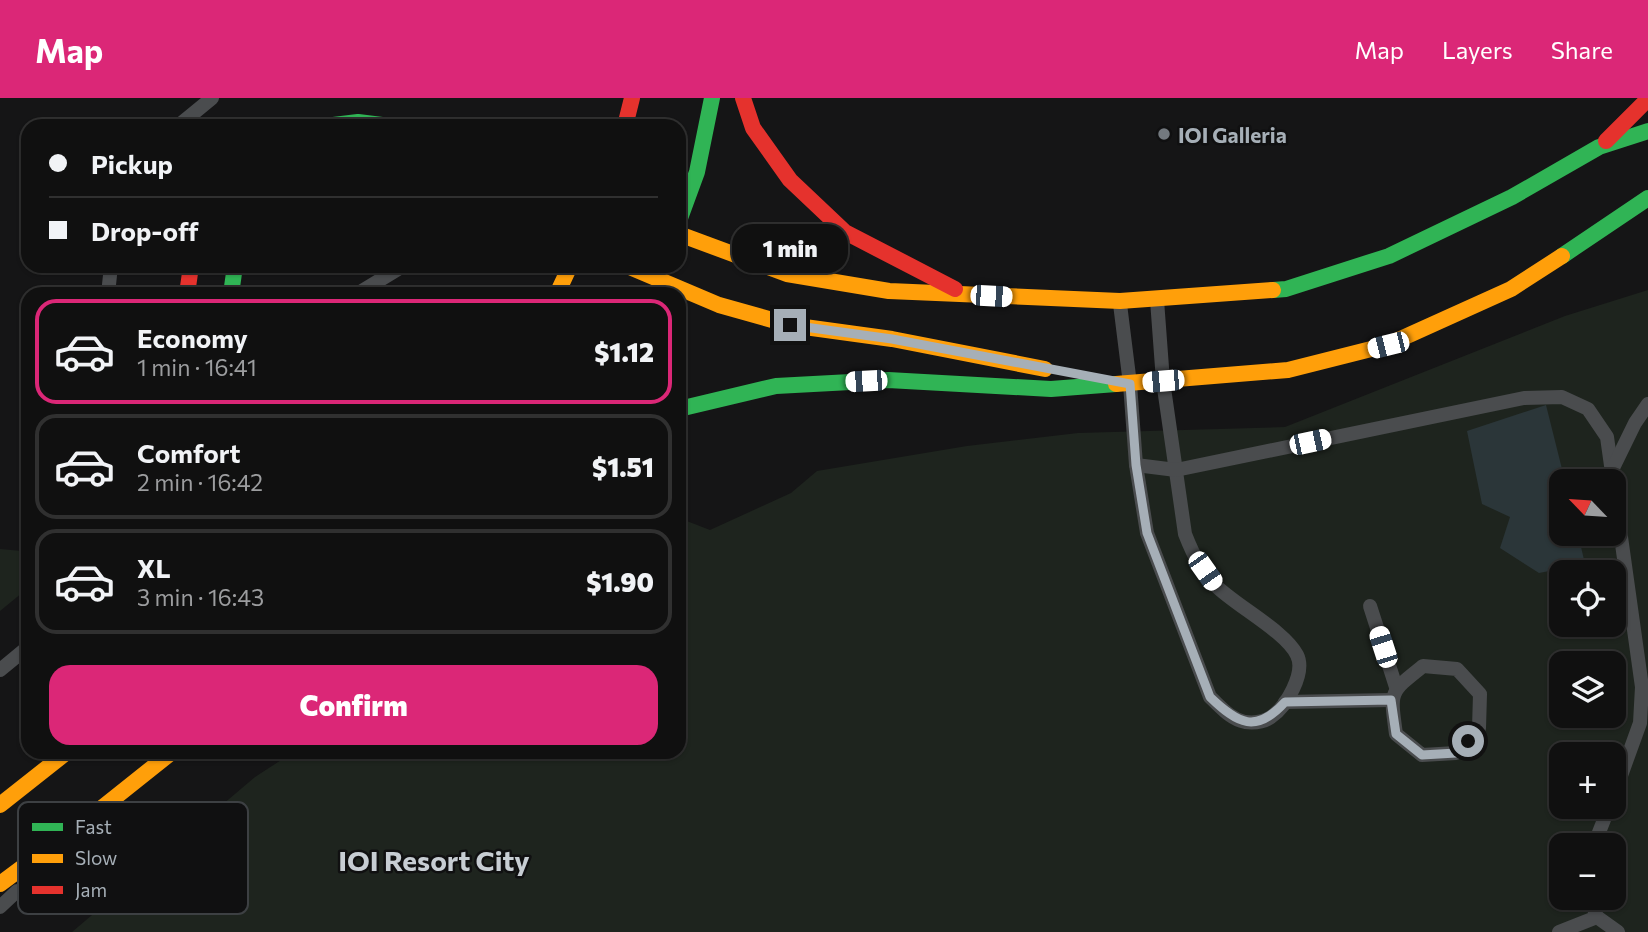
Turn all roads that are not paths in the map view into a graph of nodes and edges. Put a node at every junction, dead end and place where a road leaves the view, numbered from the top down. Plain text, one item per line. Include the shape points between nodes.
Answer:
1 (212, 98) edge
2 (632, 98) edge
3 (712, 98) edge
4 (743, 98) edge
5 (1648, 99) edge
6 (186, 119) edge
7 (627, 119) edge
8 (1648, 131) edge
9 (1599, 147) junction
10 (686, 202) edge
11 (1645, 202) edge
12 (686, 237) edge
13 (392, 273) edge
14 (644, 273) edge
15 (368, 287) edge
16 (677, 287) edge
17 (686, 291) edge
18 (966, 295) junction
19 (1157, 298) junction
20 (1120, 301) junction
21 (1163, 381) junction
22 (1130, 384) junction
23 (1648, 404) edge
24 (686, 407) edge
25 (1136, 465) junction
26 (1612, 469) edge
27 (1612, 469) edge
28 (1176, 470) junction
29 (1623, 546) edge
30 (1370, 606) dead end
31 (21, 653) edge
32 (0, 670) edge
33 (1394, 694) junction
34 (1285, 702) junction
35 (58, 759) edge
36 (163, 759) edge
37 (1626, 762) edge
38 (0, 781) edge
39 (6, 800) edge
40 (109, 802) edge
41 (18, 871) edge
42 (0, 884) edge
43 (18, 889) edge
44 (0, 907) edge
45 (1594, 910) edge
46 (1597, 917) junction
47 (1559, 932) edge
48 (1618, 932) edge

1 - 6 lane
2 - 7 main road
3 - 10 main road
4 - 18 main road via 753,128 790,180 845,232
5 - 9 main road
8 - 9 main road
9 - 19 main road via 1512,197 1389,256 1286,289
11 - 21 main road via 1511,289 1388,345 1288,370
12 - 18 main road via 787,274 889,291
13 - 15 lane
14 - 16 main road
17 - 22 main road via 790,325 892,339
18 - 20 main road
19 - 20 main road
19 - 21 lane
20 - 22 lane
21 - 22 main road
21 - 28 lane
22 - 24 main road via 1051,389 888,380 776,386
22 - 25 lane
23 - 27 lane via 1634,422
25 - 28 lane
25 - 34 lane via 1147,533 1210,697 1244,722 1261,722
26 - 28 lane via 1607,437 1588,409 1562,397 1524,398
28 - 34 lane via 1185,534 1195,558 1214,584 1283,638 1297,655 1300,667
29 - 37 lane via 1642,687 1640,723
30 - 33 lane
31 - 32 lane
33 - 33 lane via 1423,666 1457,669 1480,694 1479,728 1456,753 1422,755 1396,734
33 - 34 lane
35 - 39 main road
36 - 40 main road
38 - 39 lane
41 - 42 main road
43 - 44 lane
45 - 46 lane
46 - 47 lane
46 - 48 lane

